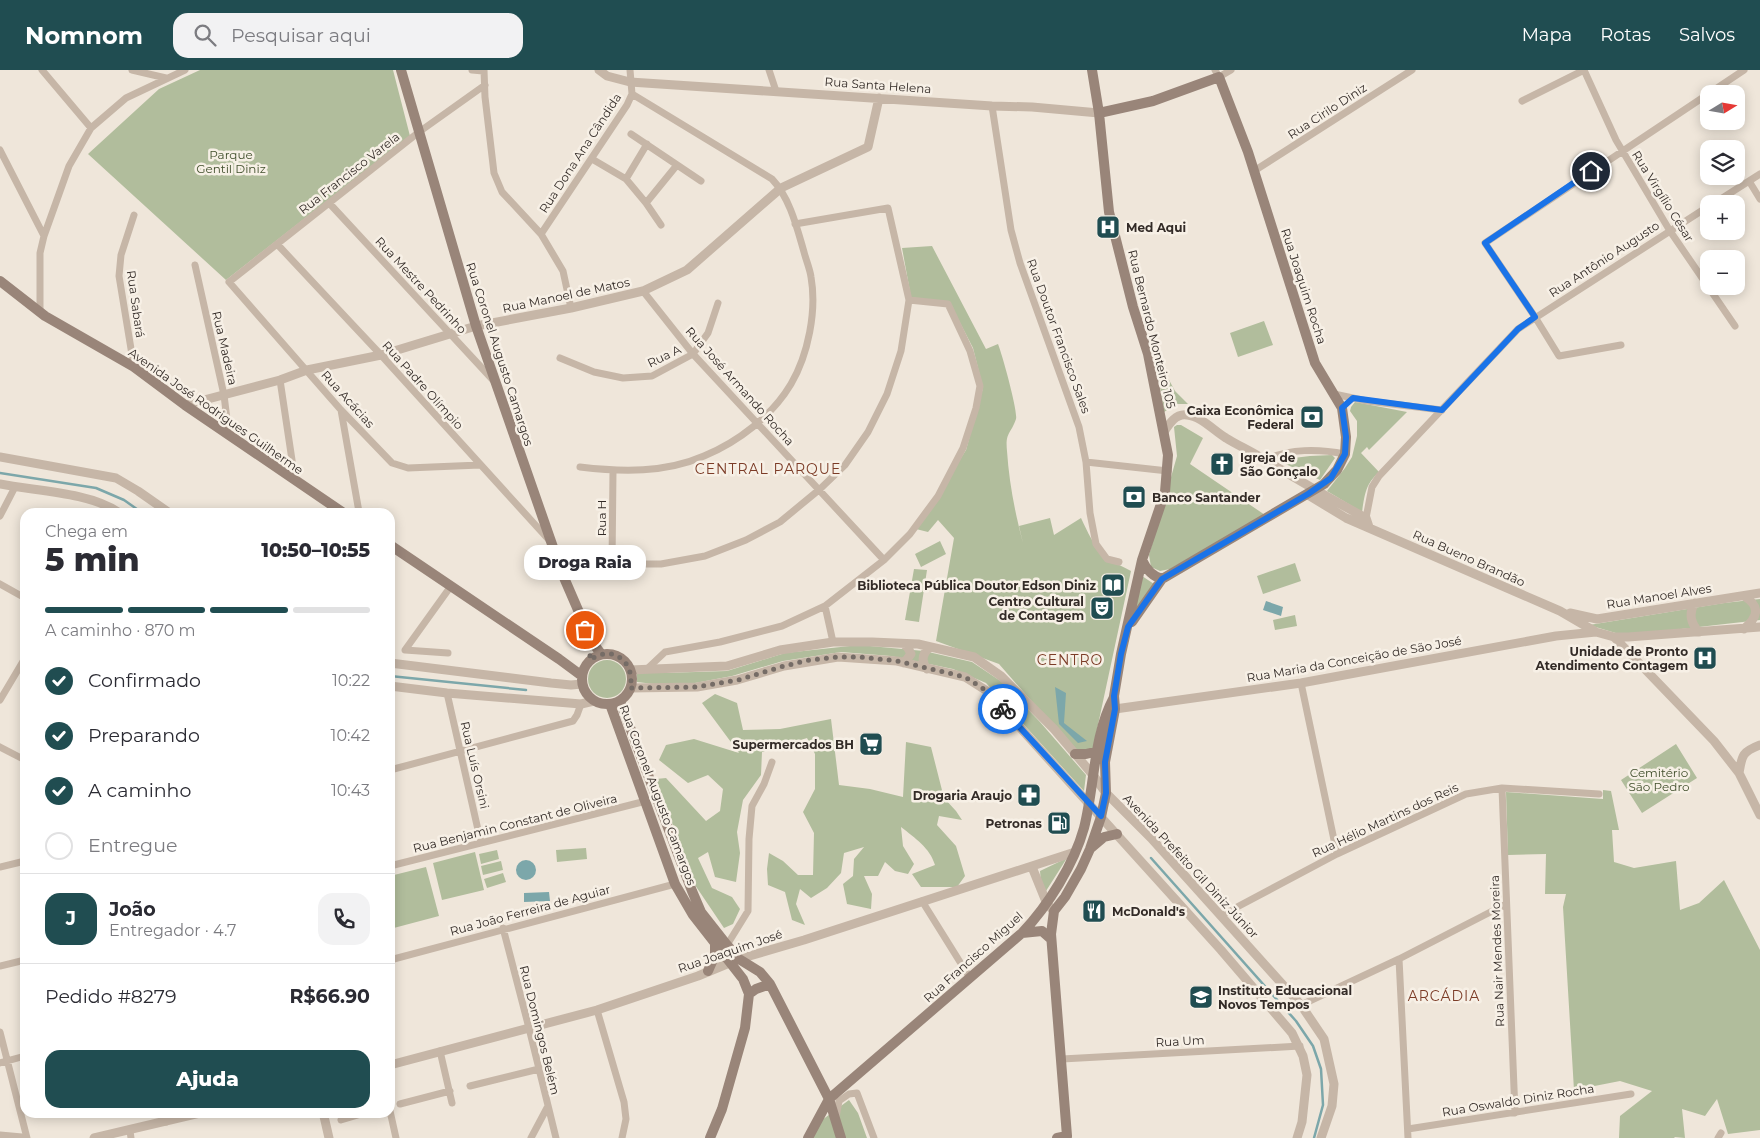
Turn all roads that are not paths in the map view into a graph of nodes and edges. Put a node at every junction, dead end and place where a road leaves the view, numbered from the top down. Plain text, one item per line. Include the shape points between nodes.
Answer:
1 (42, 70) edge
2 (132, 70) edge
3 (185, 70) edge
4 (401, 70) edge
5 (472, 70) edge
6 (483, 70) edge
7 (599, 70) edge
8 (630, 70) edge
9 (769, 70) edge
10 (1092, 70) edge
11 (1231, 70) edge
12 (1412, 70) edge
13 (1584, 70) edge
14 (1744, 70) edge
15 (1217, 73) edge
16 (166, 78) junction
17 (630, 82) junction
18 (485, 85) junction
19 (776, 91) junction
20 (632, 94) junction
21 (879, 98) junction
22 (1522, 101) dead end
23 (992, 106) junction
24 (1099, 113) junction
25 (91, 128) junction
26 (419, 132) junction
27 (631, 134) dead end
28 (646, 144) junction
29 (0, 150) edge
30 (1622, 151) junction
31 (592, 159) junction
32 (676, 165) junction
33 (1254, 171) junction
34 (1760, 174) edge
35 (626, 179) junction
36 (701, 181) dead end
37 (1749, 182) junction
38 (780, 188) junction
39 (1728, 195) edge
40 (1760, 199) edge
41 (646, 203) junction
42 (330, 204) junction
43 (1700, 212) edge
44 (134, 215) dead end
45 (796, 224) junction
46 (661, 226) dead end
47 (1670, 231) junction
48 (541, 234) junction
49 (44, 236) junction
50 (277, 244) junction
51 (195, 265) dead end
52 (0, 281) edge
53 (230, 282) joint
54 (643, 291) junction
55 (909, 300) junction
56 (718, 303) dead end
57 (571, 308) junction
58 (40, 312) junction
59 (1535, 317) junction
60 (476, 326) junction
61 (1735, 326) dead end
62 (451, 333) junction
63 (1622, 345) dead end
64 (693, 354) junction
65 (381, 355) junction
66 (560, 358) dead end
67 (134, 367) junction
68 (307, 370) junction
69 (280, 380) junction
70 (495, 382) junction
71 (1334, 394) junction
72 (224, 395) junction
73 (1353, 398) junction
74 (185, 406) junction
75 (1342, 408) junction
76 (341, 410) junction
77 (1442, 410) junction
78 (758, 423) junction
79 (1164, 432) junction
80 (229, 436) junction
81 (1345, 454) junction
82 (0, 457) edge
83 (1266, 460) junction
84 (1086, 462) junction
85 (480, 465) junction
86 (580, 467) dead end
87 (613, 471) junction
88 (1168, 471) junction
89 (295, 480) junction
90 (0, 484) edge
91 (15, 487) junction
92 (820, 490) junction
93 (1311, 492) junction
94 (106, 508) edge
95 (162, 508) edge
96 (336, 508) edge
97 (358, 508) edge
98 (0, 516) edge
99 (1368, 523) junction
100 (550, 542) junction
101 (395, 548) edge
102 (884, 560) junction
103 (1142, 560) junction
104 (1119, 562) dead end
105 (612, 564) junction
106 (562, 573) junction
107 (1162, 579) junction
108 (0, 584) edge
109 (451, 586) junction
110 (1760, 593) edge
111 (20, 595) edge
112 (1744, 596) junction
113 (1695, 603) junction
114 (825, 606) junction
115 (1560, 611) junction
116 (1128, 627) junction
117 (1760, 627) edge
118 (1744, 629) junction
119 (1596, 632) junction
120 (1699, 632) junction
121 (1614, 637) junction
122 (590, 640) junction
123 (833, 642) junction
124 (904, 644) junction
125 (930, 647) junction
126 (448, 653) dead end
127 (601, 654) junction
128 (559, 659) junction
129 (589, 662) junction
130 (904, 663) junction
131 (395, 665) edge
132 (20, 666) edge
133 (647, 669) junction
134 (927, 669) junction
135 (630, 670) junction
136 (582, 680) junction
137 (1301, 683) junction
138 (395, 687) edge
139 (630, 688) junction
140 (447, 692) junction
141 (1114, 696) junction
142 (0, 700) edge
143 (594, 701) junction
144 (615, 702) junction
145 (581, 704) junction
146 (1115, 709) junction
147 (1760, 745) edge
148 (0, 747) edge
149 (461, 751) junction
150 (1098, 751) junction
151 (1075, 754) junction
152 (20, 757) edge
153 (772, 762) dead end
154 (395, 769) edge
155 (1740, 773) junction
156 (1093, 774) junction
157 (1502, 788) junction
158 (1106, 793) junction
159 (1599, 794) dead end
160 (646, 801) junction
161 (1088, 802) junction
162 (1760, 815) edge
163 (1101, 816) junction
164 (1117, 834) junction
165 (481, 843) junction
166 (1090, 849) junction
167 (1075, 852) junction
168 (1337, 854) junction
169 (20, 862) edge
170 (395, 865) edge
171 (0, 867) edge
172 (1032, 867) junction
173 (675, 884) junction
174 (922, 901) junction
175 (1506, 904) junction
176 (1050, 907) junction
177 (1222, 915) junction
178 (503, 928) junction
179 (1022, 933) junction
180 (1051, 939) junction
181 (715, 944) junction
182 (727, 945) junction
183 (395, 959) edge
184 (1399, 959) junction
185 (20, 961) edge
186 (735, 961) junction
187 (0, 966) edge
188 (708, 971) junction
189 (970, 978) junction
190 (770, 984) junction
191 (749, 994) junction
192 (1301, 1005) junction
193 (597, 1010) junction
194 (530, 1028) junction
195 (0, 1032) edge
196 (1300, 1046) junction
197 (440, 1052) junction
198 (20, 1057) edge
199 (1062, 1059) junction
200 (4, 1062) edge
201 (395, 1064) edge
202 (539, 1068) junction
203 (852, 1080) junction
204 (470, 1086) dead end
205 (450, 1091) junction
206 (858, 1093) junction
207 (1631, 1094) dead end
208 (829, 1099) junction
209 (452, 1103) dead end
210 (400, 1104) dead end
211 (548, 1106) junction
212 (1515, 1113) junction
213 (20, 1115) edge
214 (836, 1117) junction
215 (21, 1118) edge
216 (165, 1118) edge
217 (181, 1118) edge
218 (324, 1118) edge
219 (348, 1118) edge
220 (392, 1118) edge
221 (341, 1120) dead end
222 (166, 1122) junction
223 (1408, 1129) junction
224 (130, 1134) edge
225 (0, 1136) edge
226 (1063, 1137) edge
227 (22, 1138) edge
228 (27, 1138) edge
229 (94, 1138) edge
230 (329, 1138) edge
231 (396, 1138) edge
232 (531, 1138) edge
233 (556, 1138) edge
234 (622, 1138) edge
235 (710, 1138) edge
236 (808, 1138) edge
237 (841, 1138) edge
238 (874, 1138) edge
239 (1297, 1138) edge
240 (1322, 1138) edge
241 (1408, 1138) edge

1 - 25 street
2 - 16 street
3 - 16 street
4 - 26 main road, Rua Coronel Augusto Camargos
5 - 6 street
6 - 18 street
7 - 17 street, Rua Santa Helena via 607,76
8 - 17 street, Rua Dona Ana Cândida
9 - 19 street
10 - 24 main road, Rua Bernardo Monteiro 105
11 - 15 street
12 - 33 street, Rua Cirilo Diniz
13 - 22 street
13 - 30 street, Rua Virgílio César
14 - 30 street
15 - 24 main road via 1153,101
15 - 33 main road, Rua Joaquim Rocha
16 - 25 street via 126,98
17 - 19 street, Rua Santa Helena
17 - 20 street, Rua Dona Ana Cândida
18 - 26 street, Rua Francisco Varela
18 - 48 street via 494,173 502,192
19 - 21 street, Rua Santa Helena
20 - 31 street, Rua Dona Ana Cândida
20 - 38 street via 772,179
21 - 23 street, Rua Santa Helena
21 - 38 street, Rua Manoel de Matos via 868,147
23 - 24 street, Rua Santa Helena
23 - 84 street, Rua Doutor Francisco Sales via 1011,230 1080,427
24 - 79 main road, Rua Bernardo Monteiro 105 via 1110,212 1148,354
25 - 49 street via 69,166
26 - 42 street, Rua Francisco Varela
26 - 60 main road, Rua Coronel Augusto Camargos
27 - 28 street
28 - 32 street
28 - 35 street
29 - 49 street
30 - 47 street, Rua Virgílio César
30 - 59 street via 1485,243
31 - 35 street
31 - 48 street, Rua Dona Ana Cândida
32 - 36 street
32 - 41 street
33 - 71 main road, Rua Joaquim Rocha via 1315,364
34 - 37 street
35 - 41 street
37 - 39 street
37 - 40 street
38 - 45 street
38 - 54 street, Rua Manoel de Matos via 687,270
41 - 46 street
42 - 50 street, Rua Francisco Varela
42 - 62 street, Rua Mestre Pedrinho
43 - 47 street, Rua Antônio Augusto
44 - 67 street, Rua Sabará via 120,255 119,276
45 - 55 street via 888,208
45 - 78 street via 811,277 812,316 805,351 791,384
47 - 59 street, Rua Antônio Augusto
47 - 61 street, Rua Virgílio César
48 - 57 street via 563,271
49 - 58 street via 40,253
50 - 53 street, Rua Francisco Varela
50 - 65 street, Rua Padre Olímpio
51 - 72 street, Rua Madeira
52 - 58 main road, Avenida José Rodrigues Guilherme
53 - 68 street, Rua Acácias
54 - 57 street, Rua Manoel de Matos
54 - 64 street, Rua José Armando Rocha
55 - 92 street via 901,351 887,394 868,432 845,465
55 - 102 street via 948,304 970,351 980,386 963,448 938,496 910,534
56 - 64 street, Rua A via 708,333
57 - 60 street, Rua Manoel de Matos
58 - 67 main road, Avenida José Rodrigues Guilherme
59 - 63 street via 1559,356
59 - 77 street, Rua Antônio Augusto via 1518,329
60 - 62 street, Rua Manoel de Matos
60 - 70 main road, Rua Coronel Augusto Camargos
62 - 65 street, Rua Manoel de Matos
62 - 70 street, Rua Mestre Pedrinho
64 - 66 street, Rua A via 652,376 624,378 594,372
64 - 78 street, Rua José Armando Rocha
65 - 68 street, Rua Manoel de Matos
65 - 85 street, Rua Padre Olímpio
67 - 74 main road, Avenida José Rodrigues Guilherme
68 - 69 street, Rua Manoel de Matos
68 - 76 street, Rua Acácias
69 - 72 street, Rua Manoel de Matos
69 - 89 street
70 - 100 main road, Rua Coronel Augusto Camargos
71 - 73 street
71 - 75 main road, Rua Joaquim Rocha
72 - 74 street, Rua Manoel de Matos
72 - 80 street, Rua Madeira
73 - 75 street
73 - 77 street
74 - 80 main road, Avenida José Rodrigues Guilherme
75 - 81 main road, Rua Joaquim Rocha
76 - 85 street, Rua Acácias via 392,463 408,468
76 - 97 street
77 - 99 street, Rua Antônio Augusto via 1379,476 1372,487
78 - 87 street via 704,457 672,466
78 - 92 street, Rua José Armando Rocha
79 - 83 street, Rua Bueno Brandão via 1176,417 1188,415
79 - 88 main road, Rua Bernardo Monteiro 105
80 - 89 main road, Avenida José Rodrigues Guilherme
81 - 83 street via 1303,451 1275,455
81 - 93 main road via 1331,478
82 - 95 street via 116,478
83 - 93 street, Rua Bueno Brandão
84 - 88 street
84 - 104 street, Rua Doutor Francisco Sales via 1096,544 1107,559
85 - 100 street, Rua Padre Olímpio
86 - 87 street
87 - 105 street, Rua H
88 - 103 main road, Rua Bernardo Monteiro 105 via 1165,492
89 - 96 main road, Avenida José Rodrigues Guilherme
90 - 91 street
91 - 94 street via 76,496
91 - 98 street
92 - 102 street, Rua José Armando Rocha
92 - 105 street via 780,522 705,556 661,564
93 - 99 street, Rua Bueno Brandão via 1346,518
93 - 107 main road
99 - 115 street, Rua Bueno Brandão
100 - 106 main road, Rua Coronel Augusto Camargos
101 - 109 main road
102 - 114 street
103 - 107 main road via 1147,570
103 - 116 main road, Rua Bernardo Monteiro 105
105 - 106 street
106 - 122 main road, Rua Coronel Augusto Camargos
107 - 116 main road
108 - 111 street
109 - 126 street via 405,650
109 - 128 main road
110 - 112 street, Rua Manoel Alves
112 - 113 street, Rua Manoel Alves
112 - 118 street via 1758,610 1755,619
113 - 115 street, Rua Manoel Alves via 1597,619
113 - 120 street via 1691,620
114 - 123 street
114 - 133 street via 782,626 665,652
115 - 119 street
116 - 141 main road, Rua Bernardo Monteiro 105
117 - 118 street
118 - 120 street
119 - 121 street
119 - 137 street, Rua Maria da Conceição de São José via 1556,636
120 - 121 street
121 - 155 street via 1714,740
122 - 127 main road, Rua Coronel Augusto Camargos
122 - 129 main road, Rua Coronel Augusto Camargos
123 - 124 street, Avenida Prefeito Gil Diniz Júnior
123 - 133 street, Avenida Prefeito Gil Diniz Júnior via 780,650 727,666
124 - 125 street, Avenida Prefeito Gil Diniz Júnior
124 - 130 street via 911,654
125 - 134 street via 924,656
125 - 151 street, Avenida Prefeito Gil Diniz Júnior via 974,657 1001,676
127 - 129 main road
127 - 135 main road via 622,658
128 - 129 main road
128 - 136 main road
129 - 136 main road
130 - 134 street
130 - 139 street via 838,657 697,687
131 - 136 street via 565,684
132 - 142 street
133 - 135 street, Avenida Prefeito Gil Diniz Júnior
134 - 161 street via 965,677 987,691
135 - 139 main road
136 - 143 main road via 585,692
137 - 146 street, Rua Maria da Conceição de São José
137 - 168 street
138 - 140 street
139 - 144 main road via 627,695
140 - 145 street
140 - 149 street, Rua Luís Orsini
141 - 146 main road, Rua Francisco Miguel
141 - 150 main road, Rua Francisco Miguel
143 - 144 main road
143 - 145 street
144 - 160 main road, Rua Coronel Augusto Camargos
144 - 182 main road, Rua Coronel Augusto Camargos via 701,912
145 - 149 street via 573,721
146 - 158 main road, Rua Francisco Miguel via 1105,762
147 - 155 street via 1745,752
148 - 152 street
149 - 154 street
149 - 165 street, Rua Luís Orsini
150 - 151 main road
150 - 156 main road, Rua Francisco Miguel
151 - 156 street, Avenida Prefeito Gil Diniz Júnior
153 - 182 street via 752,806 748,911
155 - 162 street
156 - 158 street, Avenida Prefeito Gil Diniz Júnior
156 - 161 main road, Rua Francisco Miguel
157 - 159 street, Rua Hélio Martins dos Reis
157 - 168 street, Rua Hélio Martins dos Reis via 1466,794
157 - 175 street, Rua Nair Mendes Moreira
158 - 163 main road, Rua Francisco Miguel
158 - 177 street, Avenida Prefeito Gil Diniz Júnior
160 - 165 street, Rua Benjamin Constant de Oliveira
160 - 173 main road, Rua Coronel Augusto Camargos
161 - 163 street
161 - 167 main road, Rua Francisco Miguel via 1084,828
163 - 164 street
163 - 166 main road, Rua Francisco Miguel
164 - 166 main road via 1104,837
164 - 196 street via 1222,950
165 - 170 street, Rua Benjamin Constant de Oliveira
166 - 176 main road, Rua Francisco Miguel via 1065,897
167 - 172 street, Rua Joaquim José
167 - 176 main road, Rua Francisco Miguel
168 - 177 street, Rua Hélio Martins dos Reis
169 - 171 street
172 - 174 street, Rua Joaquim José
172 - 176 street
173 - 178 street, Rua João Ferreira de Aguiar
173 - 181 main road, Rua Coronel Augusto Camargos
174 - 186 street, Rua Joaquim José
174 - 189 street
175 - 184 street
175 - 212 street, Rua Nair Mendes Moreira
176 - 179 main road, Rua Francisco Miguel
176 - 180 main road
177 - 192 street, Avenida Prefeito Gil Diniz Júnior
178 - 183 street, Rua João Ferreira de Aguiar
178 - 194 street, Rua Domingos Belém
179 - 180 main road via 1042,931
179 - 189 main road, Rua Francisco Miguel
180 - 199 main road
181 - 186 main road, Rua Coronel Augusto Camargos
181 - 188 main road via 715,955
182 - 186 main road, Rua Coronel Augusto Camargos
184 - 192 street
184 - 223 street
185 - 187 street
186 - 188 street, Rua Joaquim José
186 - 190 main road via 760,972
186 - 191 main road, Rua Coronel Augusto Camargos
188 - 193 street, Rua Joaquim José
189 - 203 main road, Rua Francisco Miguel
190 - 191 main road
190 - 208 main road
191 - 235 main road via 746,1028
192 - 240 street, Avenida Prefeito Gil Diniz Júnior via 1324,1039 1334,1084 1332,1106
193 - 194 street, Rua Joaquim José
193 - 234 street via 624,1102 626,1119
194 - 197 street, Rua Joaquim José
194 - 202 street, Rua Domingos Belém
195 - 200 street
196 - 199 street, Rua Um
196 - 239 street via 1307,1075
197 - 201 street, Rua Joaquim José
197 - 205 street
198 - 200 street
199 - 226 main road
200 - 213 street
202 - 204 street
202 - 211 street, Rua Domingos Belém
203 - 206 street
203 - 208 main road, Rua Francisco Miguel
205 - 209 street
205 - 210 street
206 - 214 street via 849,1094 839,1101
206 - 238 street
207 - 212 street, Rua Oswaldo Diniz Rocha
208 - 214 main road
208 - 236 main road
211 - 232 street
211 - 233 street, Rua Domingos Belém
212 - 223 street, Rua Oswaldo Diniz Rocha
214 - 237 main road
215 - 228 street
216 - 222 street
217 - 222 street
218 - 230 street
219 - 221 street
220 - 231 street
222 - 224 street
223 - 241 street
224 - 229 street
225 - 227 street

